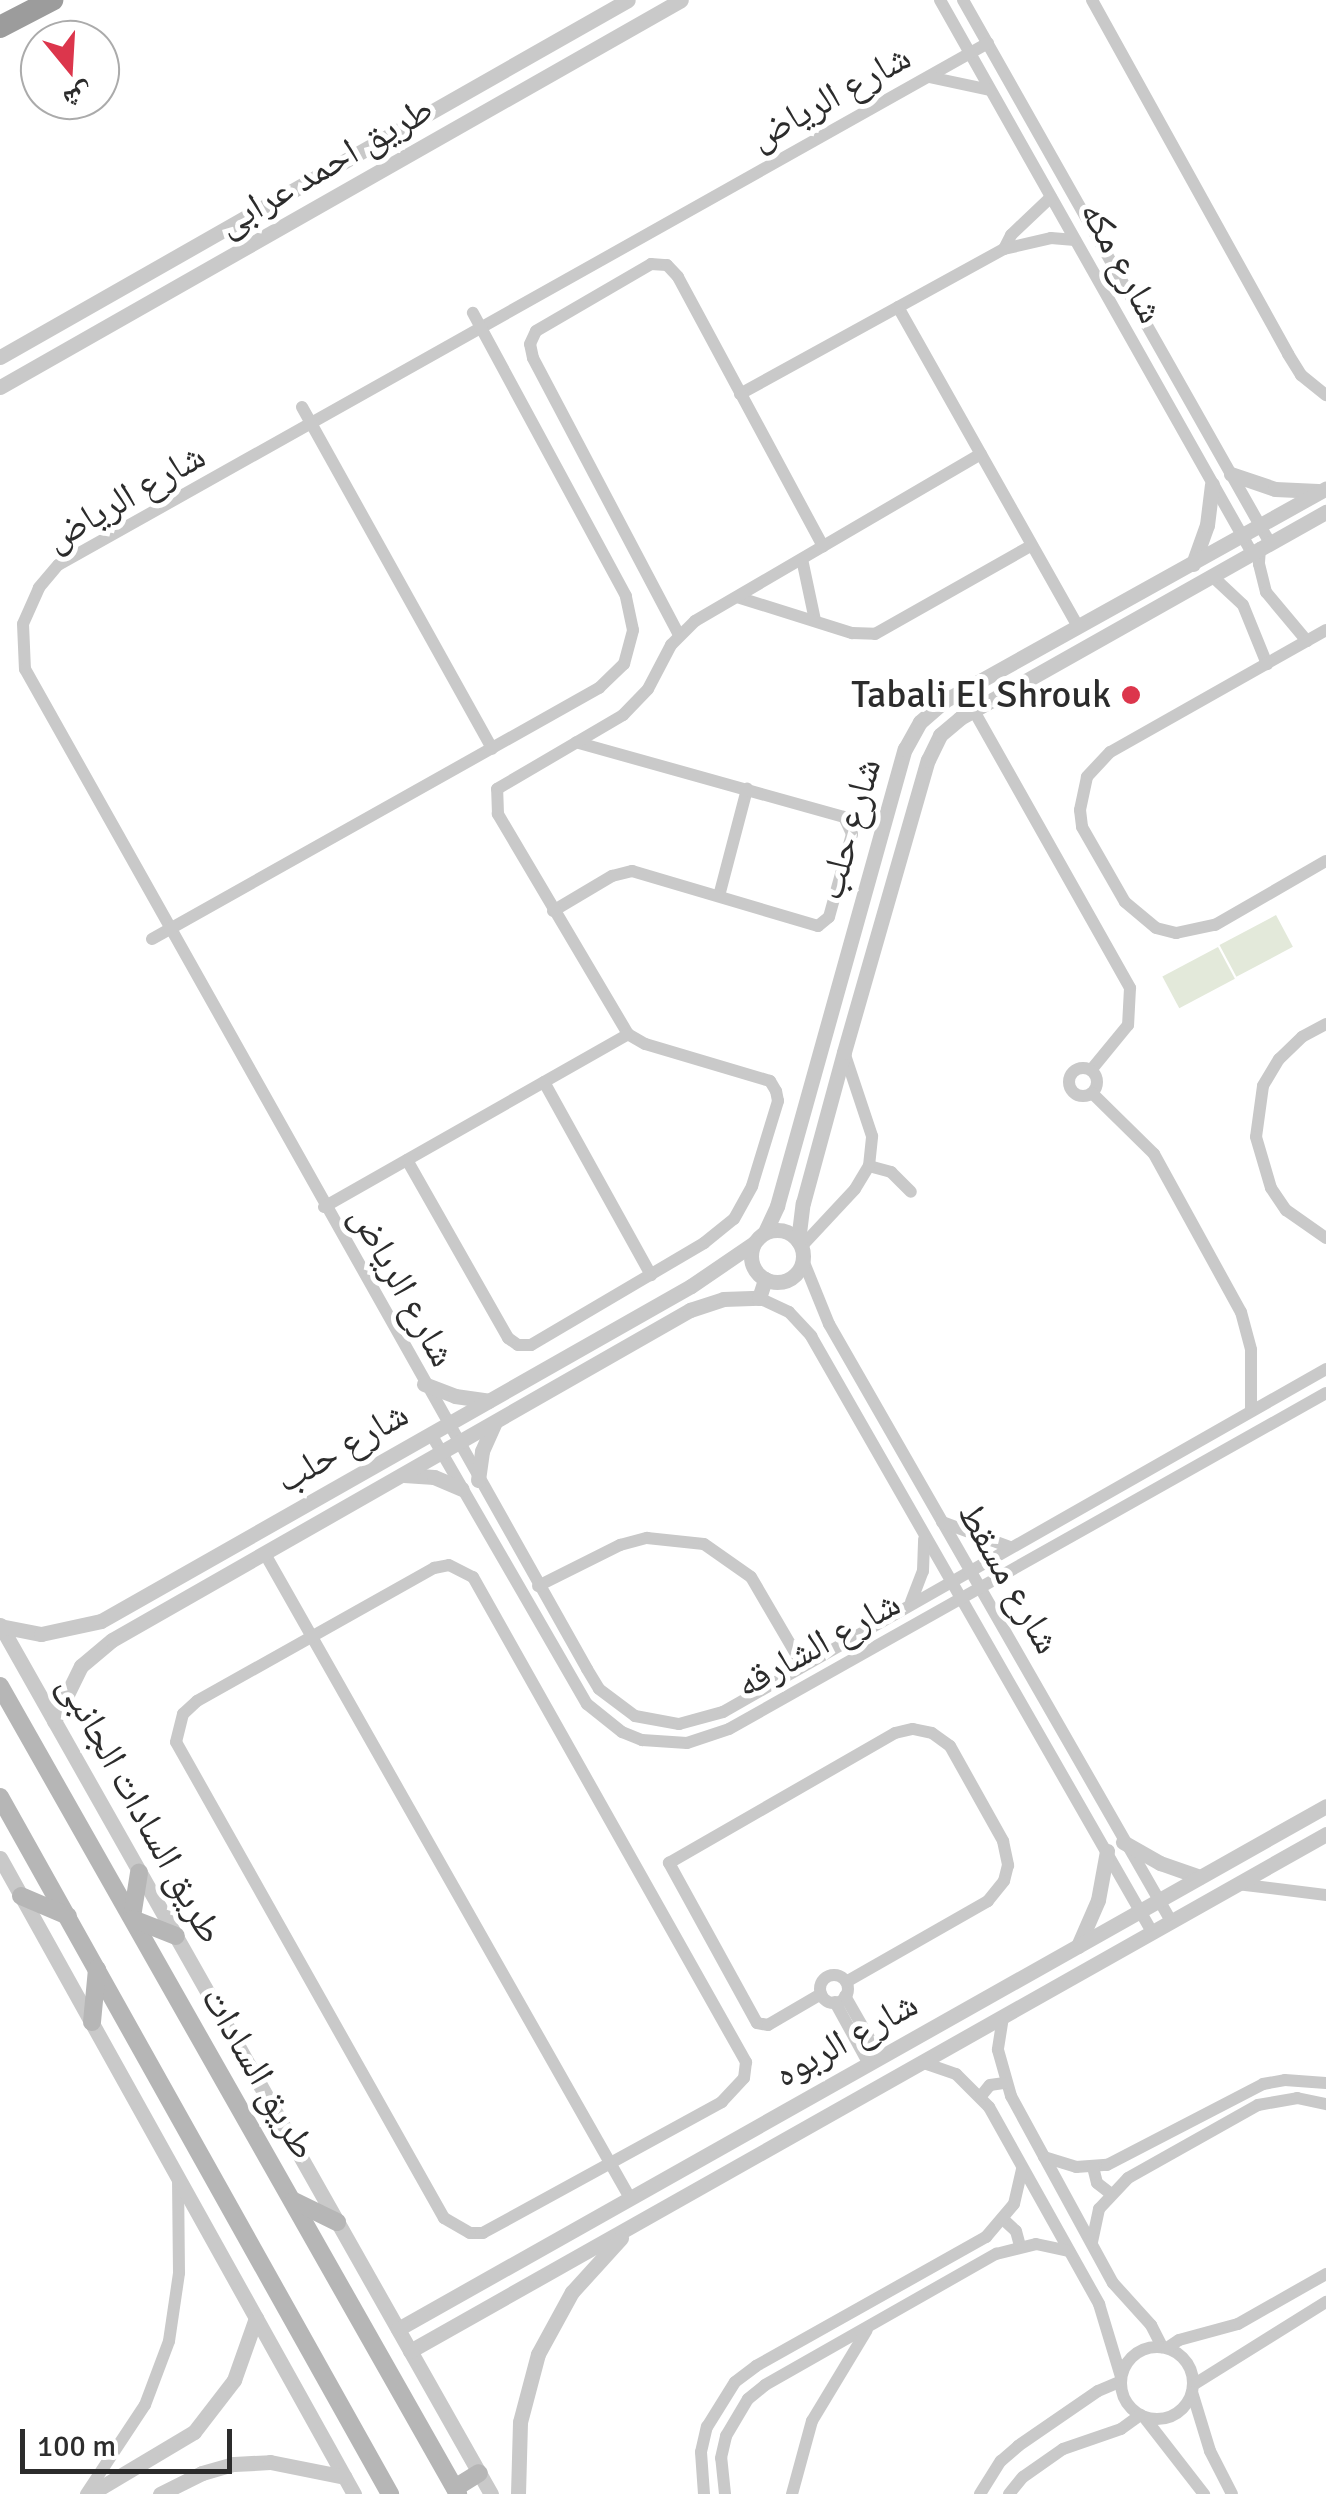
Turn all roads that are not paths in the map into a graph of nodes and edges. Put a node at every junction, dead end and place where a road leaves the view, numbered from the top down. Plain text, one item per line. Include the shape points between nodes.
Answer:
1 (52, 0) edge
2 (628, 0) edge
3 (680, 0) edge
4 (940, 0) edge
5 (963, 0) edge
6 (1092, 0) edge
7 (0, 26) edge
8 (988, 43) junction
9 (970, 53) junction
10 (927, 77) junction
11 (990, 90) junction
12 (309, 183) junction
13 (1051, 197) junction
14 (323, 206) junction
15 (1075, 240) junction
16 (1004, 249) junction
17 (898, 307) junction
18 (474, 313) dead end
19 (482, 328) junction
20 (0, 357) edge
21 (0, 387) edge
22 (740, 394) junction
23 (1326, 395) edge
24 (302, 407) dead end
25 (312, 424) junction
26 (981, 454) junction
27 (1231, 474) junction
28 (1212, 484) junction
29 (1324, 490) edge
30 (1326, 512) edge
31 (1260, 525) junction
32 (1242, 536) junction
33 (1032, 545) junction
34 (823, 546) junction
35 (1261, 548) junction
36 (802, 558) junction
37 (1193, 564) junction
38 (1212, 576) junction
39 (736, 597) junction
40 (815, 620) junction
41 (1078, 627) junction
42 (1326, 630) edge
43 (679, 635) junction
44 (1307, 641) junction
45 (1267, 664) junction
46 (974, 711) junction
47 (576, 742) junction
48 (492, 749) junction
49 (747, 790) junction
50 (1326, 862) edge
51 (719, 896) junction
52 (553, 911) junction
53 (169, 930) junction
54 (152, 939) dead end
55 (1326, 1024) edge
56 (628, 1034) junction
57 (844, 1052) junction
58 (1090, 1070) junction
59 (544, 1082) junction
60 (1092, 1093) junction
61 (406, 1160) junction
62 (869, 1166) junction
63 (911, 1192) dead end
64 (324, 1207) junction
65 (760, 1238) junction
66 (1326, 1238) edge
67 (801, 1249) junction
68 (651, 1274) junction
69 (764, 1279) junction
70 (758, 1298) junction
71 (1326, 1369) edge
72 (424, 1384) junction
73 (1326, 1392) edge
74 (489, 1400) junction
75 (1251, 1412) junction
76 (494, 1424) junction
77 (447, 1425) junction
78 (431, 1434) junction
79 (458, 1444) junction
80 (442, 1453) junction
81 (404, 1474) junction
82 (478, 1480) junction
83 (462, 1489) junction
84 (942, 1522) junction
85 (924, 1537) junction
86 (1010, 1547) junction
87 (265, 1554) junction
88 (970, 1570) junction
89 (949, 1581) junction
90 (538, 1586) junction
91 (980, 1588) junction
92 (960, 1599) junction
93 (911, 1603) junction
94 (0, 1626) edge
95 (311, 1635) junction
96 (802, 1666) junction
97 (0, 1686) edge
98 (54, 1721) junction
99 (0, 1797) edge
100 (1326, 1806) edge
101 (1326, 1834) edge
102 (1123, 1842) junction
103 (1107, 1851) junction
104 (0, 1858) edge
105 (139, 1873) junction
106 (1200, 1877) junction
107 (1236, 1884) junction
108 (1326, 1895) edge
109 (22, 1896) junction
110 (1158, 1900) junction
111 (1140, 1911) junction
112 (68, 1916) junction
113 (132, 1918) junction
114 (1171, 1921) junction
115 (1152, 1932) junction
116 (176, 1936) junction
117 (1078, 1946) junction
118 (97, 1968) junction
119 (842, 1993) junction
120 (821, 1994) junction
121 (1002, 2017) junction
122 (92, 2022) junction
123 (874, 2061) junction
124 (924, 2063) junction
125 (1005, 2083) junction
126 (1326, 2083) edge
127 (981, 2096) junction
128 (1326, 2104) edge
129 (1044, 2157) junction
130 (610, 2164) junction
131 (1093, 2167) junction
132 (1022, 2169) junction
133 (178, 2180) junction
134 (1110, 2193) junction
135 (630, 2198) junction
136 (294, 2201) junction
137 (1004, 2220) junction
138 (338, 2222) junction
139 (631, 2226) junction
140 (1092, 2244) junction
141 (1020, 2246) junction
142 (1068, 2251) junction
143 (1326, 2274) edge
144 (495, 2275) junction
145 (508, 2296) junction
146 (1326, 2302) edge
147 (256, 2318) junction
148 (870, 2325) junction
149 (398, 2329) junction
150 (1164, 2348) junction
151 (410, 2351) junction
152 (1121, 2379) junction
153 (1193, 2388) junction
154 (1142, 2416) junction
155 (479, 2473) junction
156 (344, 2476) junction
157 (457, 2491) edge
158 (88, 2494) edge
159 (160, 2494) edge
160 (354, 2494) edge
161 (390, 2494) edge
162 (491, 2494) edge
163 (518, 2494) edge
164 (704, 2494) edge
165 (724, 2494) edge
166 (792, 2494) edge
167 (980, 2494) edge
168 (1010, 2494) edge
169 (1204, 2494) edge
170 (1232, 2494) edge

1 - 7 highway
2 - 12 street, طريق احمد عرابى
3 - 14 street, طريق احمد عرابى
4 - 9 street, شارع مكه
5 - 8 street, شارع مكه
6 - 23 street via 1288,354
8 - 9 street, شارع الرياض
8 - 27 street, شارع مكه
9 - 10 street, شارع الرياض
9 - 11 street, شارع مكه
10 - 11 street
10 - 19 street, شارع الرياض
11 - 13 street, شارع مكه
12 - 14 street
12 - 20 street, طريق احمد عرابى
13 - 15 street, شارع مكه
13 - 16 street
14 - 21 street, طريق احمد عرابى
15 - 16 street via 1051,238
15 - 28 street, شارع مكه
16 - 17 street
17 - 22 street
17 - 26 street
18 - 19 street
19 - 25 street, شارع الرياض
19 - 48 street via 626,596 633,630 631,648 613,678
22 - 34 street
22 - 43 street via 674,270 659,263 536,331 530,344
24 - 25 street
25 - 48 street
25 - 53 street, شارع الرياض via 58,565 23,624 22,654 31,683
26 - 33 street
26 - 34 street
27 - 29 street via 1275,489
27 - 31 street, شارع مكه
28 - 32 street, شارع مكه
28 - 37 street
29 - 31 street, شارع حلب
30 - 35 street, شارع حلب
31 - 32 street, شارع حلب
31 - 35 street, شارع مكه
32 - 35 street, شارع مكه
32 - 37 street, شارع حلب
33 - 40 street via 875,634
33 - 41 street
34 - 36 street
35 - 38 street, شارع حلب
35 - 44 street via 1266,592
36 - 39 street
36 - 40 street
37 - 41 street, شارع حلب
38 - 45 street via 1243,604
38 - 46 street, شارع حلب
39 - 40 street
39 - 43 street
41 - 65 street, شارع حلب via 944,702 912,735 777,1206
42 - 44 street
43 - 47 street via 636,703
44 - 45 street
45 - 50 street via 1097,763 1082,794 1082,827 1125,902 1156,928 1176,932 1215,925
46 - 57 street, شارع حلب via 949,726 928,760
46 - 58 street via 1130,988 1128,1025
47 - 49 street
47 - 52 street via 502,783 494,798
48 - 53 street
49 - 51 street
49 - 51 street via 844,816 852,834 823,924
51 - 52 street via 625,871
52 - 56 street
53 - 54 street
53 - 64 street, شارع الرياض
55 - 66 street via 1279,1059 1263,1086 1256,1137 1271,1188 1286,1210
56 - 59 street
56 - 68 street via 770,1081 778,1096 752,1186 734,1219
57 - 62 street via 872,1136
57 - 67 street, شارع حلب via 803,1203
58 - 60 street via 1097,1078
58 - 60 street via 1076,1070 1069,1083 1078,1095
59 - 61 street
59 - 68 street
60 - 75 street via 1154,1154 1241,1312 1251,1350
61 - 64 street
61 - 68 street via 518,1345
62 - 63 street via 891,1172
62 - 67 street
64 - 72 street, شارع الرياض
65 - 67 street via 787,1232
65 - 69 street via 752,1266
65 - 74 street, شارع حلب via 691,1286
67 - 69 street via 788,1279
67 - 84 street, شارع مسقط via 821,1309
69 - 70 street
70 - 76 street, شارع حلب via 700,1305
70 - 85 street, شارع مسقط via 789,1312 812,1336
71 - 75 street, شارع الشارقه
72 - 74 street
72 - 77 street, شارع الرياض
73 - 91 street, شارع الشارقه
74 - 77 street, شارع حلب
75 - 86 street, شارع الشارقه
76 - 79 street, شارع حلب
76 - 82 street
77 - 78 street, شارع حلب
77 - 79 street, شارع الرياض
78 - 80 street
78 - 94 street, شارع حلب via 101,1621 41,1634
79 - 80 street, شارع حلب
79 - 82 street, شارع الشارقه
80 - 81 street, شارع حلب
80 - 83 street, شارع الشارقه
81 - 83 street
81 - 87 street, شارع حلب
82 - 90 street, شارع الشارقه
83 - 92 street, شارع الشارقه via 587,1704 642,1740 709,1738
84 - 86 street
84 - 88 street, شارع مسقط
85 - 89 street, شارع مسقط
85 - 93 street via 923,1571
86 - 88 street, شارع الشارقه
87 - 95 street
87 - 98 street, شارع حلب via 95,1652 69,1683
88 - 89 street, شارع الشارقه
88 - 91 street, شارع مسقط
89 - 92 street, شارع مسقط
89 - 93 street, شارع الشارقه
90 - 96 street via 647,1538 704,1544 750,1577
90 - 96 street, شارع الشارقه via 599,1688 615,1704 656,1723 702,1721
91 - 92 street, شارع الشارقه
91 - 102 street, شارع مسقط
92 - 103 street, شارع مسقط
93 - 96 street, شارع الشارقه
94 - 98 street, طريق السادات الجانبى
95 - 130 street
95 - 130 street via 197,1701 178,1726 181,1755 239,1858 444,2218 470,2233 494,2229
95 - 130 street via 434,1568 448,1566 473,1577 731,2032 746,2062 735,2091
97 - 113 main road, طريق السادات
98 - 105 street, طريق السادات الجانبى
99 - 112 main road
100 - 106 street, شارع الربوه
101 - 107 street, شارع الربوه
102 - 106 street
102 - 110 street, شارع مسقط
103 - 111 street, شارع مسقط
103 - 117 street via 1098,1900
104 - 109 street
105 - 113 main road
105 - 116 street, طريق السادات الجانبى
106 - 110 street, شارع الربوه
107 - 108 street
107 - 114 street, شارع الربوه
109 - 112 main road
109 - 122 street
110 - 111 street, شارع الربوه
110 - 114 street, شارع مسقط
111 - 115 street, شارع مسقط
111 - 117 street, شارع الربوه
112 - 118 main road
113 - 116 main road
113 - 136 main road, طريق السادات
114 - 115 street, شارع الربوه
115 - 121 street, شارع الربوه
116 - 138 street, طريق السادات الجانبى
117 - 123 street, شارع الربوه
118 - 122 main road
118 - 161 main road
119 - 120 street
119 - 120 street via 839,1976 827,1977
119 - 120 street via 988,1901 1004,1881 1004,1841 950,1746 932,1732 895,1733 668,1863 756,2023 768,2025
119 - 123 street
121 - 124 street, شارع الربوه
121 - 125 street via 998,2050
122 - 133 street
123 - 135 street, شارع الربوه
124 - 127 street via 956,2074
124 - 139 street, شارع الربوه
125 - 127 street via 990,2085
125 - 129 street
126 - 131 street via 1264,2084 1121,2161
127 - 132 street
128 - 134 street via 1297,2098 1258,2105
129 - 131 street
129 - 140 street
130 - 135 street
131 - 134 street
132 - 137 street
132 - 142 street
133 - 147 street
133 - 158 street via 180,2274 169,2341 145,2405
134 - 140 street via 1093,2226
135 - 144 street, شارع الربوه
136 - 138 main road
136 - 157 main road, طريق السادات
137 - 141 street
137 - 164 street via 986,2237 735,2382 707,2427
138 - 149 street, طريق السادات الجانبى
139 - 145 street, شارع الربوه
139 - 163 street via 572,2292 538,2354 520,2422
140 - 150 street
141 - 142 street
141 - 148 street
142 - 152 street via 1104,2316
143 - 150 street via 1238,2324
144 - 145 street
144 - 149 street, شارع الربوه
145 - 151 street, شارع الربوه
146 - 153 street
147 - 156 street
147 - 158 street via 234,2380 194,2432
148 - 165 street via 748,2399 726,2436
148 - 166 street via 812,2422
149 - 151 street, طريق السادات الجانبى
150 - 152 street via 1131,2358
150 - 153 street via 1184,2358
151 - 155 street, طريق السادات الجانبى
152 - 154 street via 1126,2401
152 - 167 street via 1018,2446
153 - 154 street via 1174,2415
153 - 170 street via 1210,2451
154 - 168 street via 1063,2448
154 - 169 street
155 - 157 main road
155 - 162 street, طريق السادات الجانبى
156 - 159 street via 270,2462 234,2464
156 - 160 street

